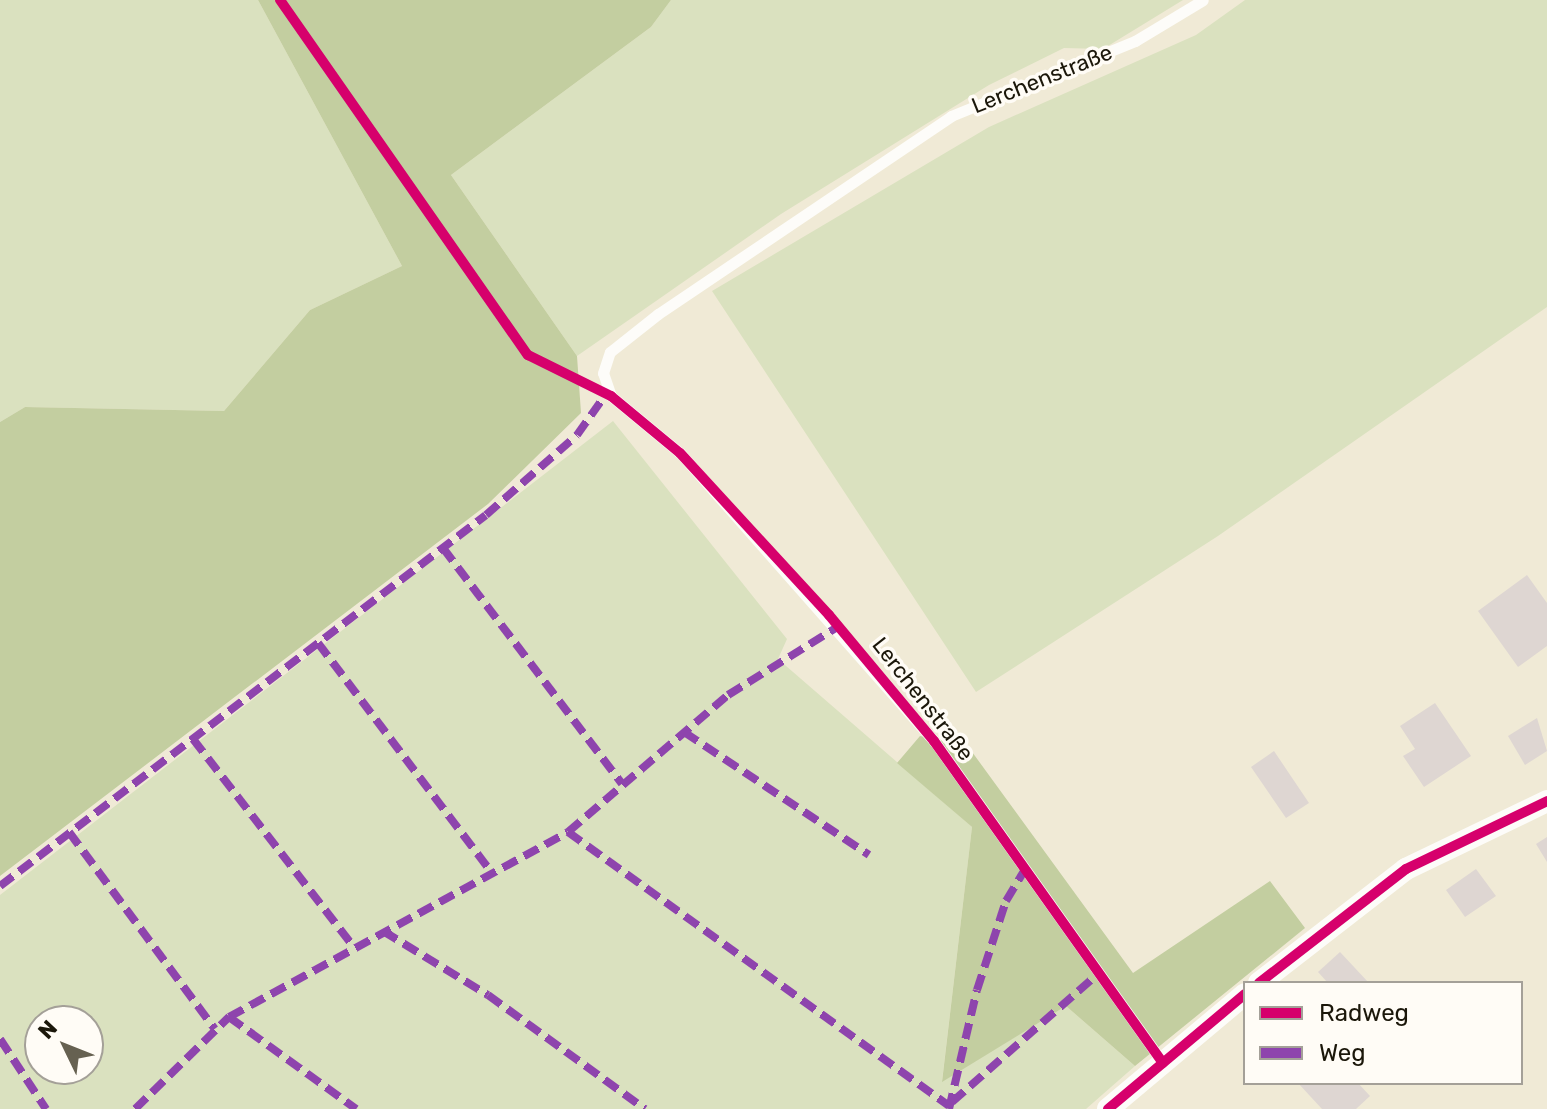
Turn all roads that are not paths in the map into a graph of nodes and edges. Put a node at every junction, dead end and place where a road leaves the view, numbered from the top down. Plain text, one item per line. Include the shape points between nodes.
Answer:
1 (1203, 0) edge
2 (1547, 801) edge
3 (1262, 981) edge
4 (1243, 996) edge
5 (1163, 1063) junction
6 (1108, 1109) edge

1 - 5 lane, Lerchenstraße via 1135,41 951,116 658,314 610,352 603,373 611,396 680,453 934,741
2 - 3 street via 1406,869
4 - 5 street
5 - 6 street

